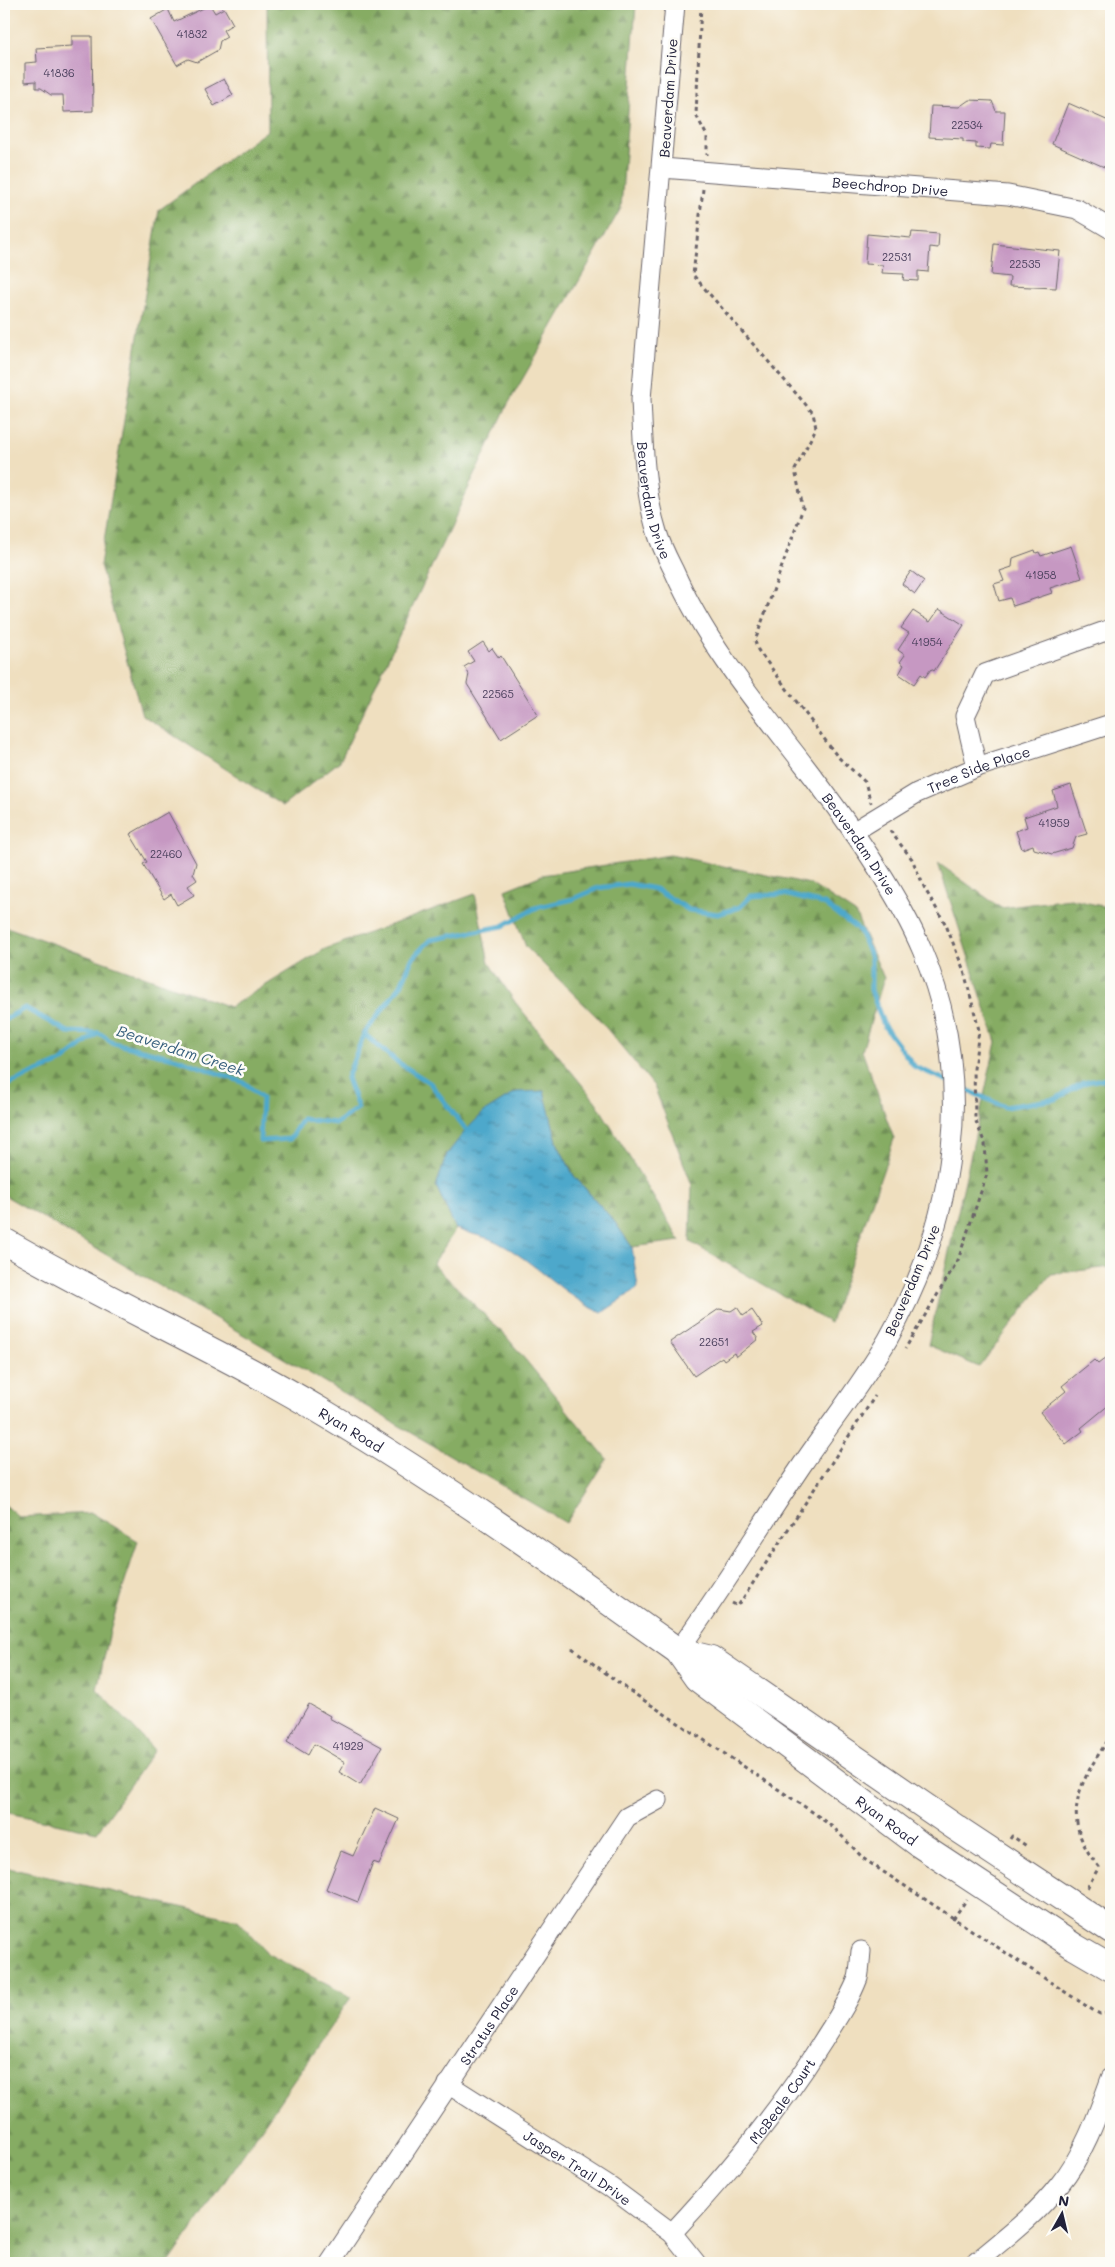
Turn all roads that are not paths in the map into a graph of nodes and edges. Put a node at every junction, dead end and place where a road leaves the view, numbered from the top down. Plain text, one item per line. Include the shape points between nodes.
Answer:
1 (675, 4) edge
2 (662, 168) junction
3 (1111, 229) edge
4 (1111, 629) edge
5 (1111, 724) edge
6 (977, 767) junction
7 (853, 832) junction
8 (4, 1241) edge
9 (678, 1651) junction
10 (658, 1800) dead end
11 (1111, 1930) edge
12 (861, 1951) dead end
13 (1111, 1968) edge
14 (1111, 2078) edge
15 (448, 2084) junction
16 (672, 2233) junction
17 (330, 2263) edge
18 (696, 2263) edge
19 (975, 2263) edge

1 - 2 street, Beaverdam Drive
2 - 3 street, Beechdrop Drive via 1008,195 1078,209
2 - 7 street, Beaverdam Drive via 641,399 644,458 657,532 689,604 729,668
4 - 6 street via 985,674 965,716
5 - 6 street, Tree Side Place
6 - 7 street, Tree Side Place via 917,793
7 - 9 street, Beaverdam Drive via 922,948 947,1025 954,1096 952,1143 944,1194 934,1231 888,1339
8 - 9 main road, Ryan Road via 325,1413 454,1496
9 - 11 main road, Ryan Road via 711,1659
9 - 13 main road, Ryan Road via 697,1678 918,1844
10 - 15 street, Stratus Place via 626,1817
12 - 16 street, McBeale Court via 858,1976 843,2009 802,2075 727,2174
14 - 19 street via 1082,2148 1060,2185 1028,2218
15 - 16 street, Jasper Trail Drive via 610,2187
15 - 17 street, Stratus Place
16 - 18 street, Jasper Trail Drive

